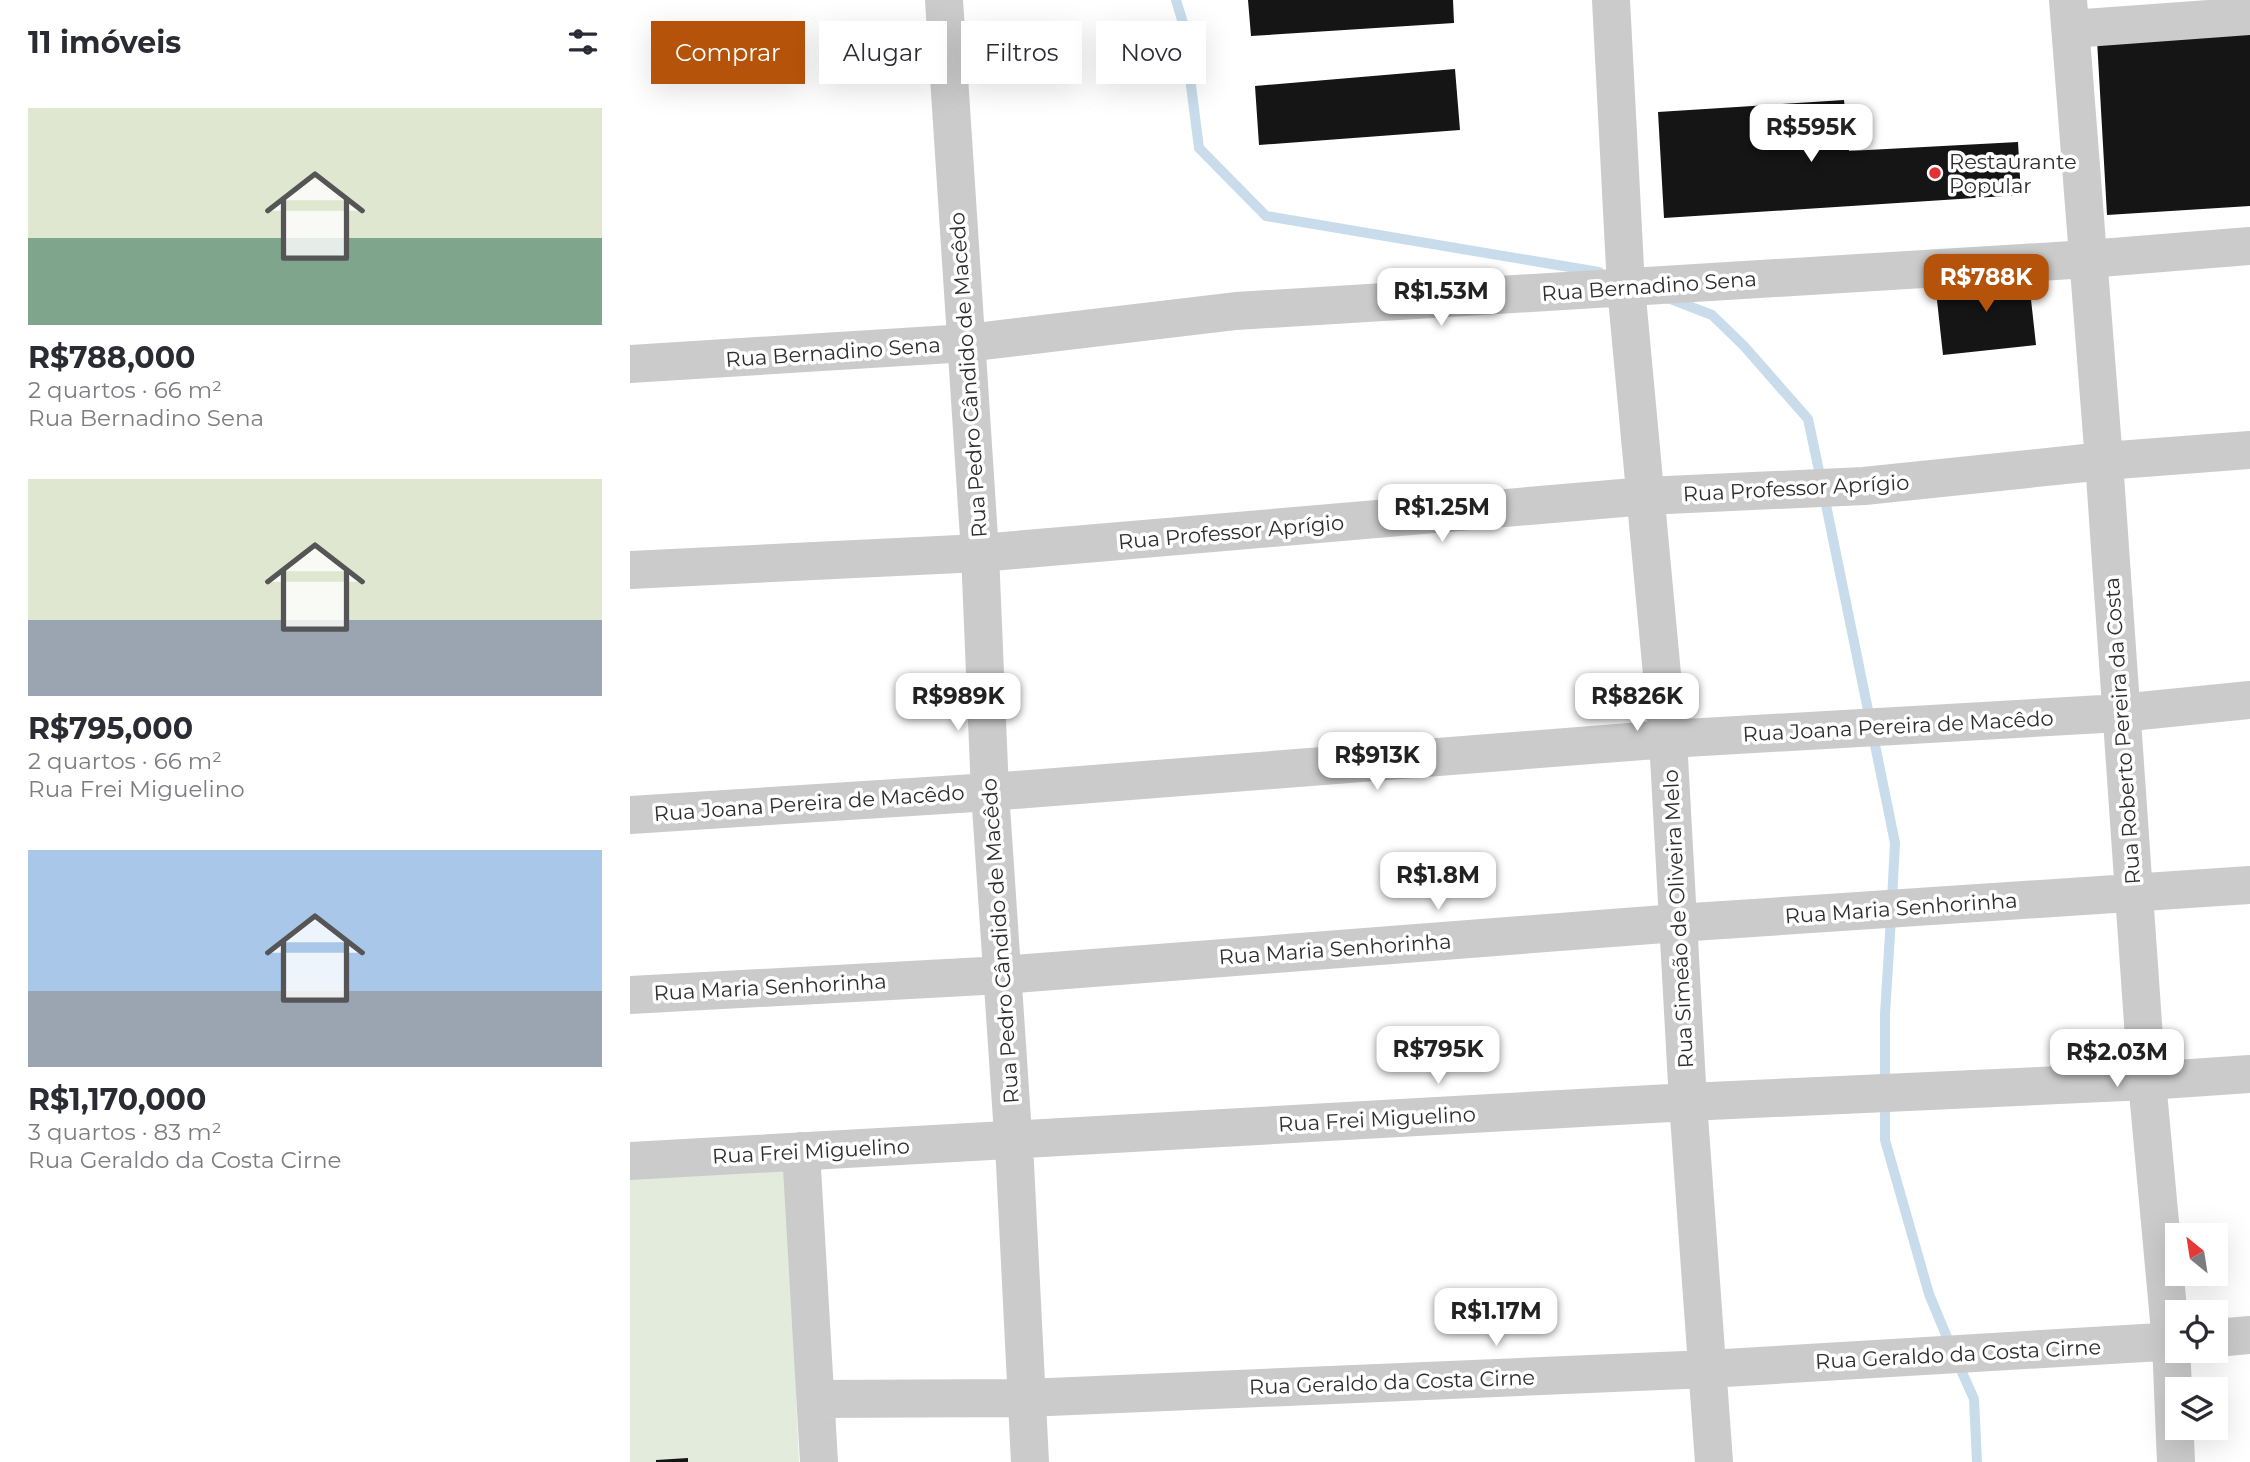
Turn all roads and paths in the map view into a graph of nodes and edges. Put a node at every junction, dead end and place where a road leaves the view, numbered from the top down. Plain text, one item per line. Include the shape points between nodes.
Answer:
1 (944, 0) edge
2 (1611, 0) edge
3 (2070, 14) edge
4 (2250, 16) edge
5 (2250, 246) edge
6 (2088, 259) junction
7 (1626, 287) junction
8 (967, 343) junction
9 (630, 364) edge
10 (2250, 450) edge
11 (2104, 461) junction
12 (1646, 496) junction
13 (980, 553) junction
14 (630, 570) edge
15 (2250, 700) edge
16 (2120, 713) junction
17 (1668, 739) junction
18 (990, 792) junction
19 (630, 815) edge
20 (2250, 885) edge
21 (2133, 893) junction
22 (1677, 923) junction
23 (1002, 975) junction
24 (630, 995) edge
25 (2250, 1074) edge
26 (2147, 1082) junction
27 (1688, 1102) junction
28 (1012, 1140) junction
29 (801, 1152) junction
30 (630, 1161) edge
31 (2170, 1300) edge
32 (2250, 1335) edge
33 (2228, 1337) edge
34 (2165, 1343) edge
35 (2174, 1363) edge
36 (1708, 1369) junction
37 (1026, 1398) junction
38 (816, 1399) junction
39 (819, 1462) edge
40 (1030, 1462) edge
41 (1714, 1462) edge
42 (2176, 1462) edge

1 - 8 street, Rua Pedro Cândido de Macêdo
2 - 7 street, Rua Simeão de Oliveira Melo
3 - 4 street
3 - 6 street, Rua Roberto Pereira da Costa
5 - 6 street, Rua Bernadino Sena
6 - 7 street, Rua Bernadino Sena
6 - 11 street, Rua Roberto Pereira da Costa
7 - 8 street, Rua Bernadino Sena via 1236,311
7 - 12 street, Rua Simeão de Oliveira Melo
8 - 9 street, Rua Bernadino Sena
8 - 13 street, Rua Pedro Cândido de Macêdo
10 - 11 street, Rua Professor Aprígio
11 - 12 street, Rua Professor Aprígio via 1864,486
11 - 16 street, Rua Roberto Pereira da Costa
12 - 13 street, Rua Professor Aprígio
12 - 17 street, Rua Simeão de Oliveira Melo
13 - 14 street, Rua Professor Aprígio
13 - 18 street, Rua Pedro Cândido de Macêdo
15 - 16 street, Rua Joana Pereira de Macêdo
16 - 17 street, Rua Joana Pereira de Macêdo
16 - 21 street, Rua Roberto Pereira da Costa
17 - 18 street, Rua Joana Pereira de Macêdo
17 - 22 street, Rua Simeão de Oliveira Melo
18 - 19 street, Rua Joana Pereira de Macêdo
18 - 23 street, Rua Pedro Cândido de Macêdo
20 - 21 street, Rua Maria Senhorinha
21 - 22 street, Rua Maria Senhorinha
21 - 26 street, Rua Roberto Pereira da Costa
22 - 23 street, Rua Maria Senhorinha
22 - 27 street, Rua Simeão de Oliveira Melo
23 - 24 street, Rua Maria Senhorinha
23 - 28 street, Rua Pedro Cândido de Macêdo
25 - 26 street, Rua Frei Miguelino
26 - 27 street, Rua Frei Miguelino
26 - 31 street, Rua Roberto Pereira da Costa
27 - 28 street, Rua Frei Miguelino
27 - 36 street, Rua Simeão de Oliveira Melo
28 - 29 street, Rua Frei Miguelino
28 - 37 street, Rua Pedro Cândido de Macêdo
29 - 30 street, Rua Frei Miguelino
29 - 38 street
32 - 33 street
34 - 36 street, Rua Geraldo da Costa Cirne
35 - 42 street, Rua Roberto Pereira da Costa
36 - 37 street, Rua Geraldo da Costa Cirne
36 - 41 street, Rua Simeão de Oliveira Melo
37 - 38 street, Rua Geraldo da Costa Cirne
37 - 40 street, Rua Pedro Cândido de Macêdo
38 - 39 street

